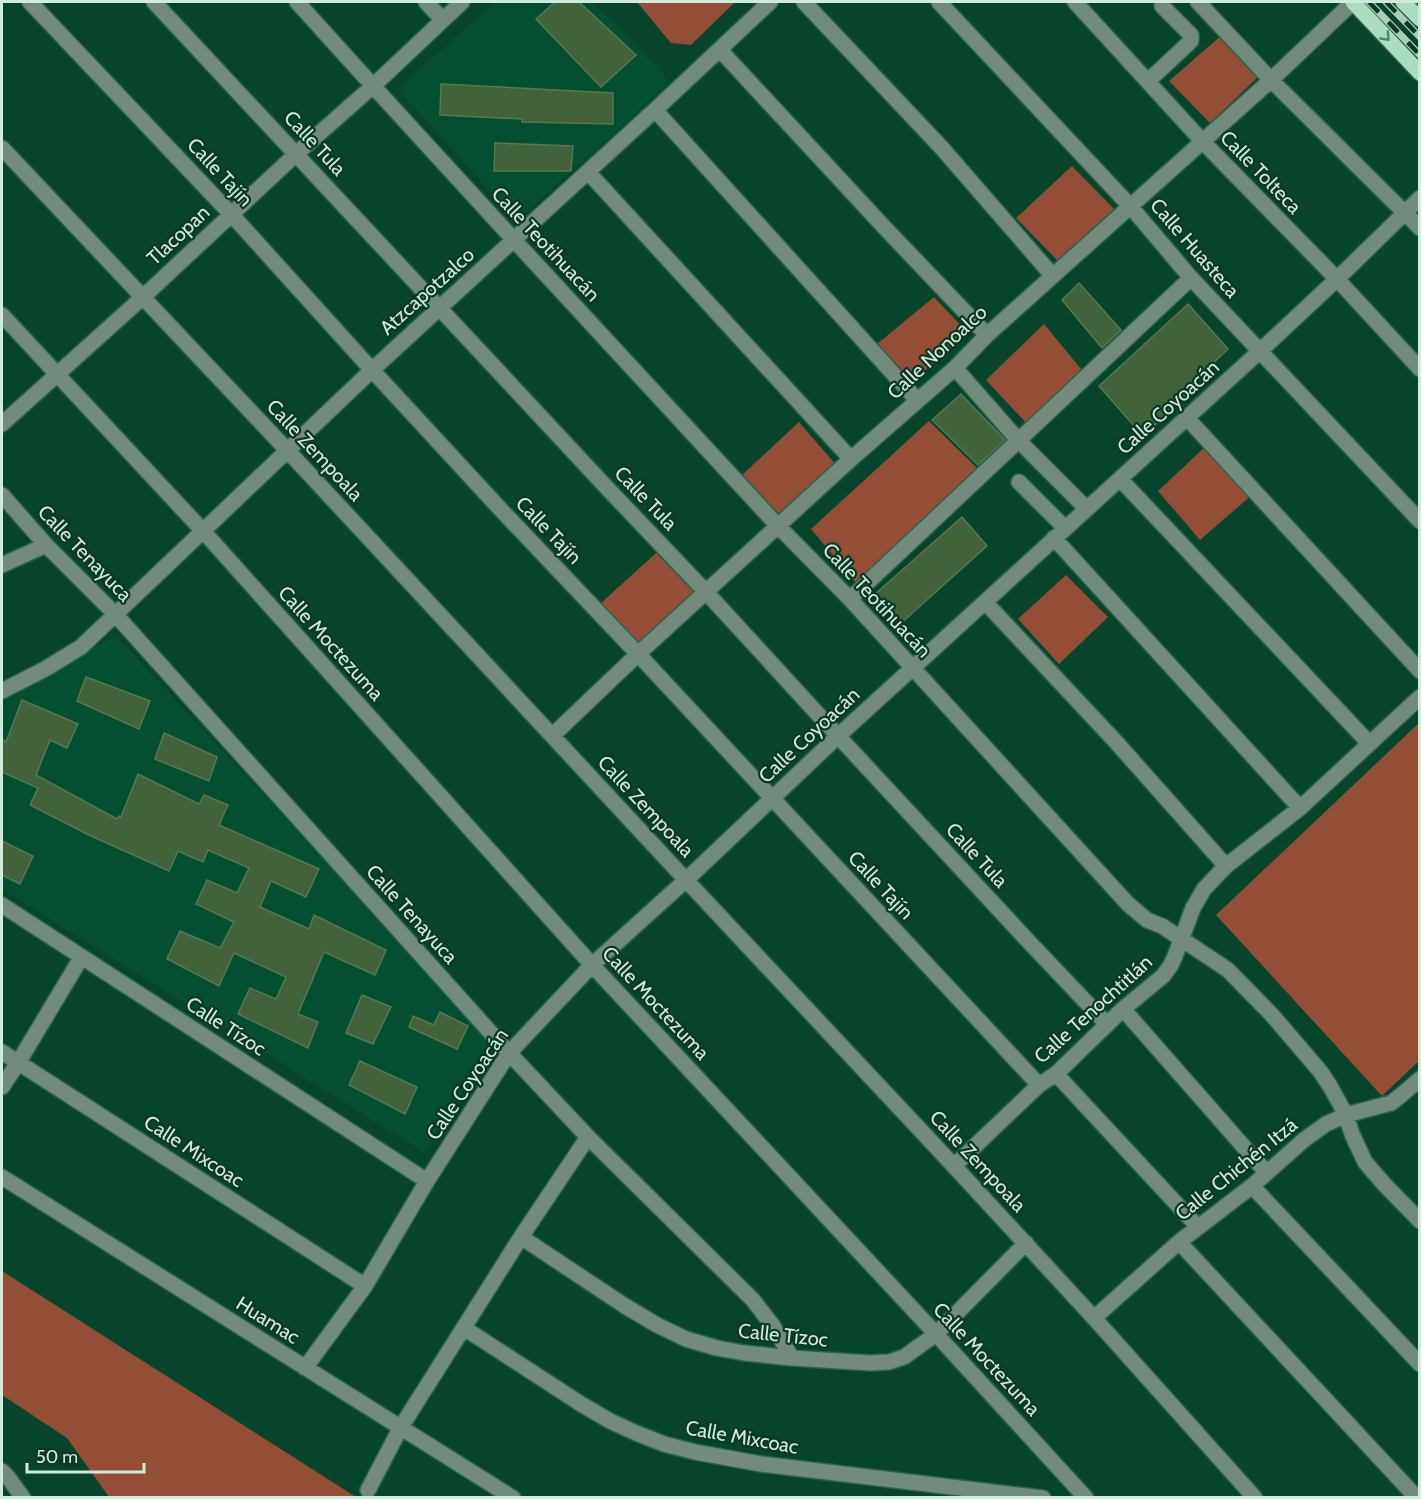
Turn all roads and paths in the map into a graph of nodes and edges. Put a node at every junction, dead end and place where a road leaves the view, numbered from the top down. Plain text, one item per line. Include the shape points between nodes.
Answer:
1 (30, 2) edge
2 (154, 2) edge
3 (297, 2) edge
4 (426, 2) edge
5 (462, 2) edge
6 (770, 2) edge
7 (804, 2) edge
8 (939, 2) edge
9 (1075, 2) edge
10 (1353, 2) edge
11 (1403, 2) edge
12 (1199, 3) edge
13 (1162, 6) dead end
14 (442, 19) junction
15 (1419, 19) edge
16 (1180, 24) junction
17 (720, 50) junction
18 (1419, 73) edge
19 (1271, 80) junction
20 (1148, 81) junction
21 (373, 86) junction
22 (655, 110) junction
23 (1203, 142) junction
24 (2, 147) edge
25 (296, 154) junction
26 (588, 172) junction
27 (1419, 198) edge
28 (1131, 207) junction
29 (1405, 212) junction
30 (231, 214) junction
31 (1419, 228) edge
32 (514, 240) junction
33 (1052, 274) junction
34 (1191, 278) junction
35 (1337, 279) junction
36 (143, 297) junction
37 (439, 307) junction
38 (2, 315) edge
39 (987, 335) junction
40 (1260, 351) junction
41 (955, 368) junction
42 (1419, 369) edge
43 (372, 370) junction
44 (56, 375) junction
45 (917, 400) junction
46 (1187, 418) junction
47 (2, 424) edge
48 (1019, 441) junction
49 (287, 450) junction
50 (850, 459) junction
51 (1119, 479) junction
52 (1019, 482) dead end
53 (2, 495) edge
54 (1087, 509) junction
55 (1419, 521) edge
56 (778, 526) junction
57 (203, 531) junction
58 (1060, 533) junction
59 (46, 545) junction
60 (2, 565) edge
61 (706, 592) junction
62 (850, 599) junction
63 (985, 602) junction
64 (115, 614) junction
65 (638, 654) junction
66 (913, 668) junction
67 (1419, 671) edge
68 (2, 691) edge
69 (1419, 697) edge
70 (553, 735) junction
71 (838, 736) junction
72 (1369, 743) junction
73 (773, 799) junction
74 (1300, 808) junction
75 (1226, 866) junction
76 (686, 880) junction
77 (2, 905) edge
78 (1182, 940) junction
79 (81, 958) junction
80 (591, 965) junction
81 (1123, 1009) junction
82 (1107, 1024) junction
83 (2, 1052) edge
84 (509, 1053) junction
85 (18, 1064) junction
86 (1056, 1074) junction
87 (1419, 1080) edge
88 (1040, 1085) junction
89 (2, 1087) edge
90 (1346, 1115) junction
91 (588, 1137) junction
92 (954, 1166) junction
93 (1266, 1172) junction
94 (2, 1177) edge
95 (427, 1181) junction
96 (1252, 1186) junction
97 (1419, 1221) edge
98 (1198, 1227) junction
99 (521, 1237) junction
100 (1179, 1242) junction
101 (1026, 1243) junction
102 (365, 1286) junction
103 (1094, 1318) junction
104 (465, 1328) junction
105 (936, 1334) junction
106 (792, 1358) junction
107 (1419, 1364) edge
108 (305, 1368) junction
109 (401, 1427) junction
110 (2, 1471) edge
111 (368, 1490) dead end
112 (23, 1497) edge
113 (513, 1497) edge
114 (1042, 1497) edge
115 (1086, 1497) edge
116 (1255, 1497) edge
117 (1417, 1497) edge

1 - 30 street, Calle Tajín
2 - 25 street, Calle Tula
3 - 21 street, Calle Teotihuacán
4 - 14 street
5 - 14 street, Tlacopan
6 - 17 street, Atzcapotzalco
7 - 33 street
8 - 28 street, Calle Huasteca
9 - 20 street, Calle Tolteca
10 -> 18 main road
10 - 19 street, Calle Nonoalco
11 - 15 main road
12 - 16 street
12 - 19 street
13 - 16 street
14 - 21 street, Tlacopan
16 - 20 street via 1191,35 1191,41
17 - 22 street, Atzcapotzalco
17 - 39 street
19 - 23 street, Calle Nonoalco
19 - 29 street
20 - 23 street, Calle Tolteca
21 - 25 street, Tlacopan
21 - 32 street, Calle Teotihuacán
22 - 26 street, Atzcapotzalco
22 - 45 street
23 - 28 street, Calle Nonoalco
23 - 35 street, Calle Tolteca
24 - 36 street, Calle Zempoala
25 - 30 street, Tlacopan
25 - 37 street, Calle Tula
26 - 32 street, Atzcapotzalco
26 - 50 street
27 - 29 street, Calle Coyoacán
28 - 33 street, Calle Nonoalco
28 - 34 street, Calle Huasteca
29 - 31 street
29 - 35 street, Calle Coyoacán
30 - 36 street, Tlacopan
30 - 43 street, Calle Tajín
32 - 37 street, Atzcapotzalco
32 - 56 street, Calle Teotihuacán
33 - 39 street, Calle Nonoalco
34 - 40 street, Calle Huasteca
34 - 48 street
35 - 40 street, Calle Coyoacán
35 - 42 street, Calle Tolteca
36 - 44 street, Tlacopan
36 - 49 street, Calle Zempoala
37 - 43 street, Atzcapotzalco
37 - 61 street, Calle Tula
38 - 44 street, Calle Moctezuma
39 - 41 street, Calle Nonoalco
40 - 46 street, Calle Coyoacán
40 - 55 street, Calle Huasteca
41 - 45 street, Calle Nonoalco
41 - 48 street
43 - 49 street, Atzcapotzalco
43 - 65 street, Calle Tajín
44 - 47 street, Tlacopan
44 - 57 street, Calle Moctezuma
45 - 50 street, Calle Nonoalco
46 - 51 street, Calle Coyoacán
46 - 67 street
48 - 54 street
48 - 62 street
49 - 57 street, Atzcapotzalco
49 - 70 street, Calle Zempoala
50 - 56 street, Calle Nonoalco
51 - 54 street, Calle Coyoacán
51 - 72 street
52 - 58 street
53 - 59 street, Calle Tenayuca
54 - 58 street, Calle Coyoacán
56 - 61 street, Calle Nonoalco
56 - 62 street, Calle Teotihuacán
57 - 64 street, Atzcapotzalco
57 - 80 street, Calle Moctezuma
58 - 63 street, Calle Coyoacán
58 - 74 street
59 - 60 street
59 - 64 street, Calle Tenayuca
61 - 65 street, Calle Nonoalco
61 - 71 street, Calle Tula
62 - 66 street, Calle Teotihuacán
63 - 66 street, Calle Coyoacán
63 - 75 street
64 - 68 street, Atzcapotzalco via 81,647
64 - 84 street, Calle Tenayuca
65 - 70 street, Calle Nonoalco
65 - 73 street, Calle Tajín
66 - 71 street, Calle Coyoacán
66 - 78 street, Calle Teotihuacán via 1128,904
69 - 72 street, Calle Tenochtitlán
70 - 76 street, Calle Zempoala
71 - 73 street, Calle Coyoacán
71 - 82 street, Calle Tula
72 - 74 street, Calle Tenochtitlán
73 - 76 street, Calle Coyoacán
73 - 88 street, Calle Tajín
74 - 75 street, Calle Tenochtitlán
75 - 78 street, Calle Tenochtitlán via 1204,889
76 - 80 street, Calle Coyoacán
76 - 92 street, Calle Zempoala
77 - 79 street, Calle Tízoc
78 - 81 street, Calle Tenochtitlán via 1163,976
78 - 90 street, Calle Teotihuacán via 1228,970 1272,1015 1320,1071
79 - 85 street
79 - 95 street, Calle Tízoc
80 - 84 street, Calle Coyoacán
80 - 105 street, Calle Moctezuma
81 - 82 street, Calle Tenochtitlán
81 - 93 street
82 - 86 street, Calle Tenochtitlán
83 - 85 street, Calle Mixcoac
84 - 91 street, Calle Tenayuca
84 - 95 street, Calle Coyoacán
85 - 89 street
85 - 102 street, Calle Mixcoac
86 - 88 street, Calle Tenochtitlán
86 - 98 street
87 - 90 street, Calle Chichén Itzá via 1391,1103
88 - 92 street, Calle Tenochtitlán
90 - 93 street, Calle Chichén Itzá via 1305,1138
90 - 97 street, Calle Teotihuacán via 1365,1162
91 - 99 street
91 - 106 street, Calle Tenayuca via 753,1300
92 - 101 street, Calle Zempoala
93 - 96 street, Calle Chichén Itzá
94 - 108 street, Huamac
95 - 102 street, Calle Coyoacán
96 - 98 street, Calle Chichén Itzá
96 - 107 street
98 - 100 street, Calle Chichén Itzá
99 - 104 street
99 - 106 street, Calle Tízoc via 625,1306 686,1339 744,1353
100 - 103 street, Calle Chichén Itzá
100 - 117 street
101 - 103 street, Calle Zempoala
101 - 105 street, Calle Tízoc
102 - 108 street, Calle Coyoacán
103 - 116 street, Calle Zempoala
104 - 109 street
104 - 114 street, Calle Mixcoac via 591,1410 664,1444 761,1464
105 - 106 street, Calle Tízoc via 904,1357 889,1362
105 - 115 street, Calle Moctezuma
108 - 109 street, Huamac
109 - 111 street
109 - 113 street, Huamac
110 - 112 street

